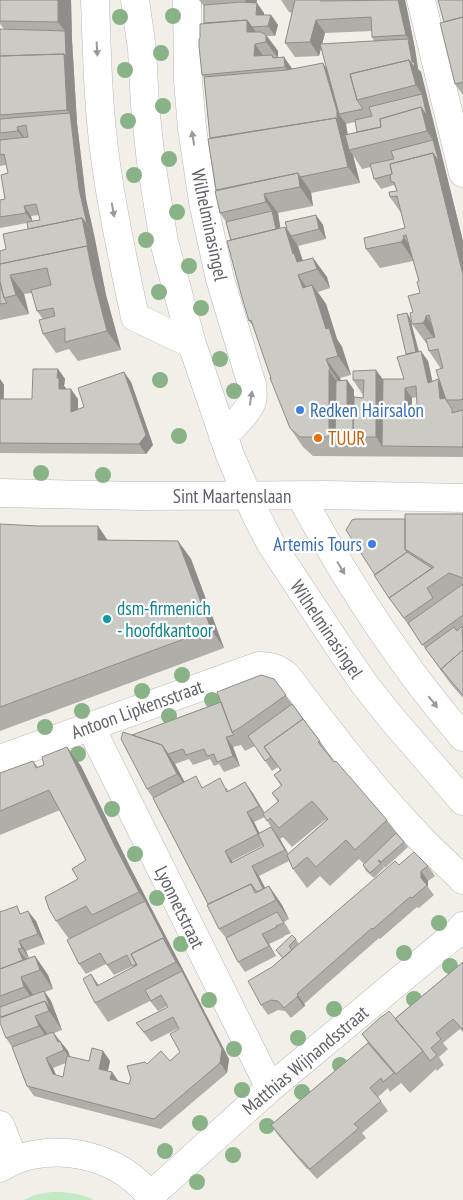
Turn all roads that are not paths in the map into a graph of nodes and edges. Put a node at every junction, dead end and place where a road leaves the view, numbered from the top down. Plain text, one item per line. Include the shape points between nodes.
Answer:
1 (95, 0) edge
2 (135, 0) edge
3 (148, 0) edge
4 (187, 0) edge
5 (421, 0) edge
6 (142, 49) junction
7 (463, 173) edge
8 (192, 344) junction
9 (223, 436) junction
10 (0, 494) edge
11 (300, 495) junction
12 (247, 496) junction
13 (463, 498) edge
14 (90, 726) junction
15 (463, 737) edge
16 (0, 759) edge
17 (463, 801) edge
18 (463, 880) edge
19 (463, 926) edge
20 (270, 1088) junction
21 (0, 1125) edge
22 (7, 1164) edge
23 (151, 1198) edge

1 -> 8 street via 99,103 106,162 121,256 135,317
2 - 6 street, Wilhelminasingel
3 - 6 street, Wilhelminasingel
9 -> 4 street, Wilhelminasingel via 246,412 253,396 220,279 203,202 188,82
5 - 7 street
6 - 8 street, Wilhelminasingel via 147,136 158,212
8 - 9 street, Wilhelminasingel
9 - 12 street, Wilhelminasingel
10 - 12 street, Sint Maartenslaan
11 - 12 street, Sint Maartenslaan
11 - 13 street, Sint Maartenslaan
11 -> 15 street via 328,546 394,650
12 - 17 street, Wilhelminasingel via 271,544 365,685
14 - 16 street, Antoon Lipkensstraat
14 - 18 street, Antoon Lipkensstraat via 259,666 280,670 370,782
14 - 20 street, Lyonnetstraat
19 - 20 street, Matthias Wijnandsstraat
20 - 23 street, Matthias Wijnandsstraat
21 - 22 street
22 - 23 street via 50,1152 88,1156 122,1171

